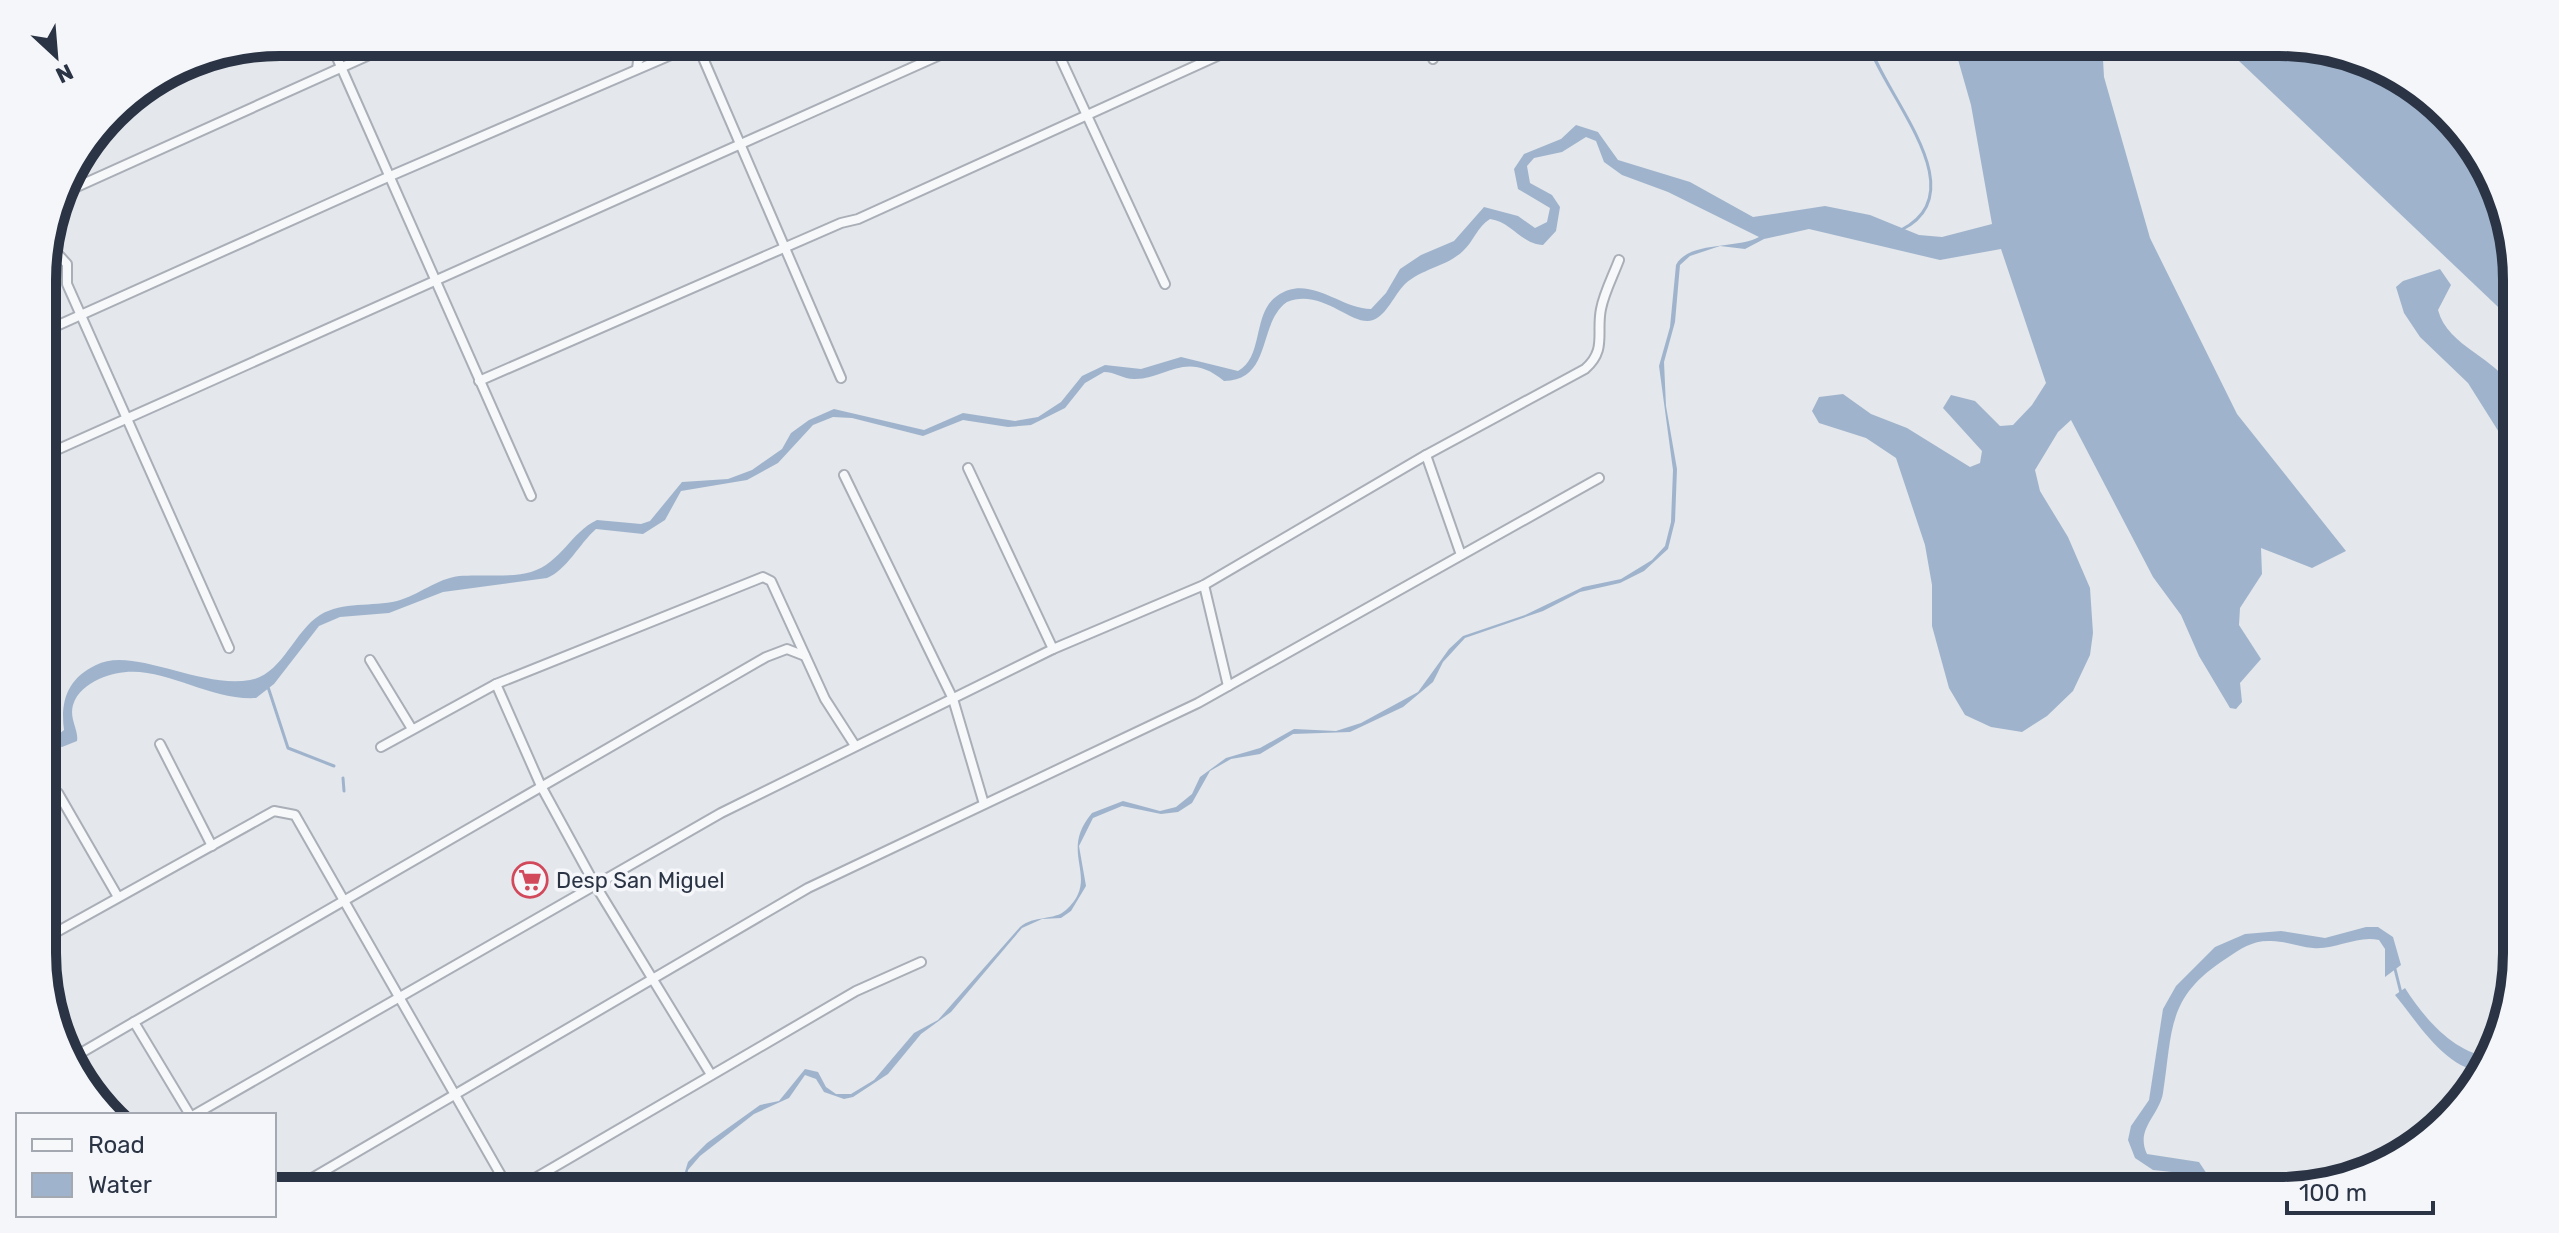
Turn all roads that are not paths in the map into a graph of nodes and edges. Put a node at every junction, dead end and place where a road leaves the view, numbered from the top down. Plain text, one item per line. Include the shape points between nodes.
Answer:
1 (338, 56) edge
2 (366, 56) edge
3 (641, 56) edge
4 (668, 56) edge
5 (704, 56) edge
6 (938, 56) edge
7 (1059, 56) edge
8 (1212, 56) edge
9 (1432, 56) edge
10 (1433, 59) dead end
11 (343, 66) junction
12 (637, 69) junction
13 (1084, 114) junction
14 (740, 144) junction
15 (388, 177) junction
16 (77, 187) edge
17 (784, 248) junction
18 (58, 254) edge
19 (1619, 260) dead end
20 (434, 279) junction
21 (1165, 284) dead end
22 (410, 290) junction
23 (440, 294) junction
24 (82, 315) junction
25 (56, 326) edge
26 (841, 378) dead end
27 (479, 381) junction
28 (127, 419) junction
29 (56, 450) edge
30 (1426, 455) junction
31 (968, 468) dead end
32 (844, 475) dead end
33 (1599, 478) dead end
34 (531, 496) dead end
35 (1461, 555) junction
36 (1204, 585) junction
37 (229, 648) dead end
38 (1053, 649) junction
39 (805, 656) junction
40 (370, 660) dead end
41 (496, 684) junction
42 (1228, 686) junction
43 (953, 699) junction
44 (412, 729) junction
45 (160, 744) dead end
46 (854, 744) junction
47 (381, 747) dead end
48 (541, 786) junction
49 (58, 793) dead end
50 (984, 804) junction
51 (212, 846) junction
52 (594, 883) junction
53 (118, 897) junction
54 (342, 904) junction
55 (56, 932) edge
56 (921, 962) dead end
57 (653, 982) junction
58 (398, 1000) junction
59 (134, 1022) junction
60 (80, 1053) edge
61 (710, 1073) junction
62 (453, 1095) junction
63 (191, 1113) edge
64 (196, 1113) edge
65 (314, 1177) edge
66 (503, 1177) edge
67 (535, 1177) edge

1 - 11 street
2 - 11 street
3 - 12 street
4 - 12 street
5 - 14 street
6 - 14 street
7 - 13 street
8 - 13 street
9 - 10 street
11 - 15 street
11 - 16 street
12 - 15 street
13 - 17 street
13 - 21 street
14 - 17 street
14 - 20 street
15 - 20 street
15 - 24 street
17 - 26 street
17 - 27 street
18 - 24 street via 67,264 67,284
19 - 30 street via 1601,307 1602,339 1593,362
20 - 22 street
20 - 23 street
22 - 23 street
22 - 28 street
23 - 27 street
24 - 25 street
24 - 28 street
27 - 34 street
28 - 29 street
28 - 37 street
30 - 35 street
30 - 36 street
31 - 38 street
32 - 43 street
33 - 35 street
35 - 42 street
36 - 38 street
36 - 42 street
38 - 43 street
39 - 41 street via 771,581 763,577
39 - 46 street
39 - 48 street via 780,650
40 - 44 street
41 - 44 street
41 - 48 street
42 - 50 street
43 - 46 street
43 - 50 street
44 - 47 street
45 - 51 street
46 - 52 street
48 - 52 street
48 - 54 street
49 - 53 street
50 - 57 street via 808,888
51 - 53 street
51 - 54 street via 274,811 295,815
52 - 57 street
52 - 58 street
53 - 55 street
54 - 58 street
54 - 59 street
56 - 61 street via 856,991
57 - 61 street
57 - 62 street
58 - 62 street
58 - 64 street
59 - 60 street
59 - 63 street
61 - 67 street
62 - 65 street
62 - 66 street

